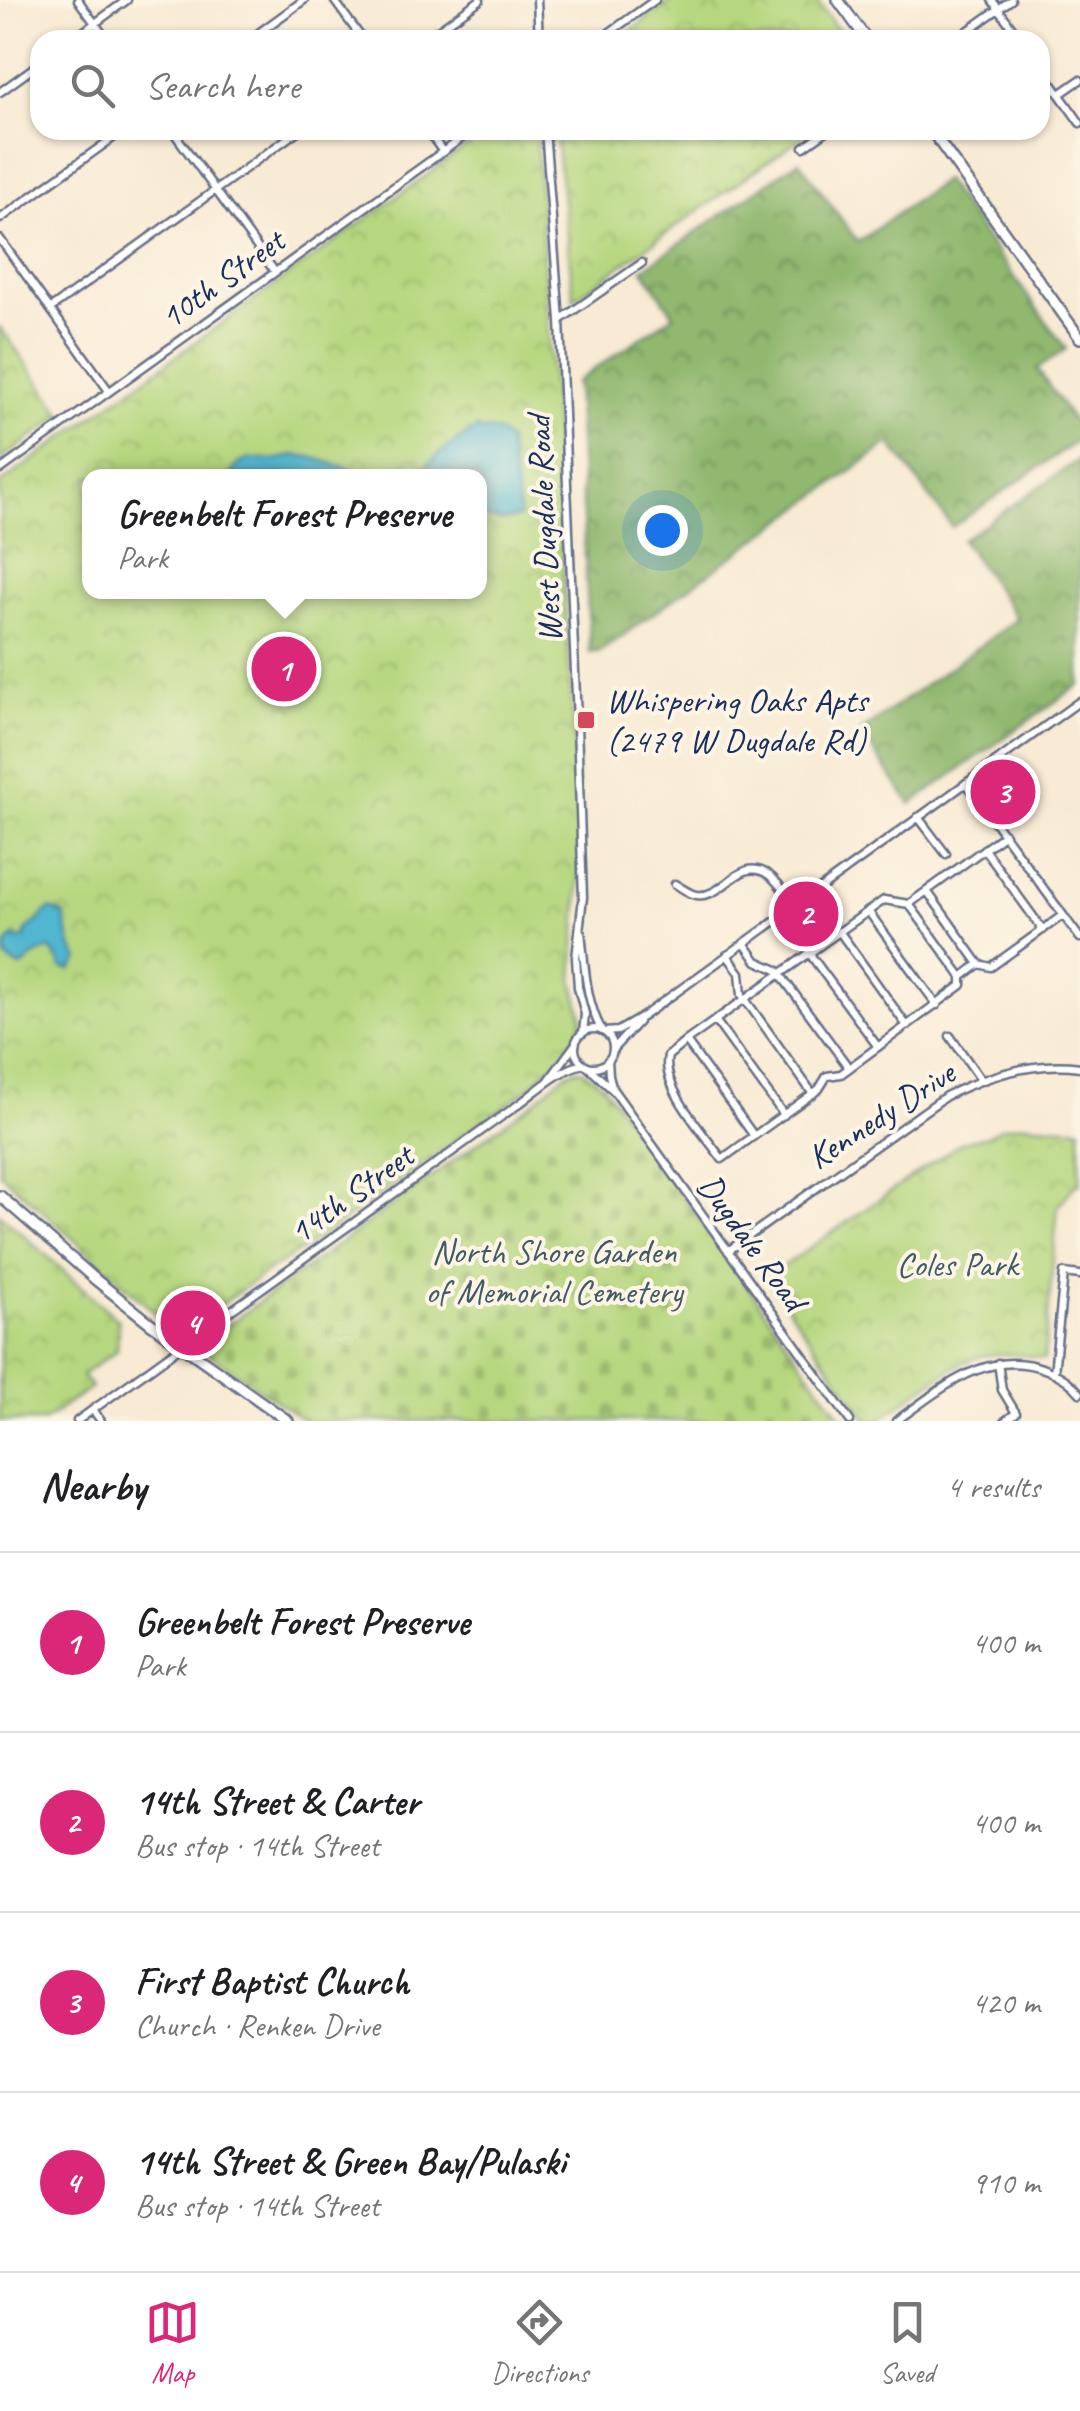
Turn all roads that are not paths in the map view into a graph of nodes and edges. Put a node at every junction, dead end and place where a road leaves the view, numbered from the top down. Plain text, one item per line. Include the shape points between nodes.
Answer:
1 (78, 0) edge
2 (128, 0) edge
3 (304, 0) edge
4 (334, 0) edge
5 (480, 0) edge
6 (537, 0) edge
7 (654, 0) edge
8 (838, 0) edge
9 (992, 0) edge
10 (1011, 0) edge
11 (999, 9) junction
12 (95, 23) junction
13 (86, 30) edge
14 (100, 30) edge
15 (263, 30) edge
16 (356, 30) edge
17 (438, 30) edge
18 (538, 30) edge
19 (613, 30) edge
20 (860, 30) edge
21 (969, 30) edge
22 (1014, 30) edge
23 (30, 70) edge
24 (1050, 80) edge
25 (1080, 80) edge
26 (0, 92) edge
27 (1060, 94) junction
28 (1080, 123) edge
29 (110, 140) edge
30 (179, 140) edge
31 (285, 140) edge
32 (434, 140) edge
33 (459, 140) edge
34 (545, 140) edge
35 (814, 140) edge
36 (938, 140) edge
37 (804, 147) dead end
38 (443, 152) junction
39 (215, 190) junction
40 (0, 219) edge
41 (0, 239) edge
42 (642, 263) dead end
43 (275, 272) junction
44 (50, 309) junction
45 (560, 320) junction
46 (1080, 338) edge
47 (109, 391) junction
48 (0, 470) edge
49 (1080, 701) edge
50 (966, 783) junction
51 (918, 817) junction
52 (1004, 834) junction
53 (984, 849) junction
54 (946, 854) dead end
55 (676, 884) dead end
56 (926, 891) junction
57 (909, 904) junction
58 (796, 906) junction
59 (868, 911) junction
60 (1063, 915) junction
61 (580, 926) junction
62 (1042, 930) junction
63 (840, 931) junction
64 (1080, 938) edge
65 (744, 943) junction
66 (809, 953) junction
67 (727, 955) junction
68 (979, 964) junction
69 (780, 974) junction
70 (962, 977) junction
71 (745, 1000) junction
72 (937, 1004) junction
73 (642, 1017) junction
74 (716, 1020) junction
75 (907, 1026) junction
76 (603, 1031) junction
77 (583, 1032) junction
78 (950, 1036) dead end
79 (686, 1041) junction
80 (575, 1045) junction
81 (878, 1047) junction
82 (612, 1049) junction
83 (608, 1060) junction
84 (585, 1065) junction
85 (849, 1068) junction
86 (1080, 1068) edge
87 (981, 1080) junction
88 (548, 1081) junction
89 (614, 1092) junction
90 (812, 1094) junction
91 (784, 1114) junction
92 (754, 1136) junction
93 (0, 1196) edge
94 (728, 1251) junction
95 (1080, 1274) edge
96 (182, 1346) junction
97 (998, 1363) junction
98 (1054, 1373) junction
99 (1080, 1393) edge
100 (92, 1410) junction
101 (900, 1420) edge
102 (77, 1421) edge
103 (101, 1421) edge
104 (288, 1421) edge
105 (850, 1421) edge
106 (1005, 1421) edge

1 - 12 street
2 - 12 street
3 - 15 street
4 - 16 street
5 - 17 street
6 - 18 street
7 - 19 street
8 - 20 main road
9 - 11 street
10 - 11 street
11 - 21 street
11 - 22 street
12 - 13 street
12 - 14 street
23 - 26 street
24 - 27 street
25 - 27 street
27 - 28 street
29 - 40 street
30 - 39 street
31 - 39 street
32 - 38 street
33 - 38 street, 10th Street
34 - 45 street, West Dugdale Road
35 - 37 street
36 - 46 main road
38 - 43 street, 10th Street
39 - 43 street
39 - 44 street
41 - 44 street
42 - 45 street
43 - 47 street, 10th Street
44 - 47 street
45 - 61 street, West Dugdale Road
47 - 48 street, 10th Street
49 - 50 street
50 - 51 street
50 - 52 street
51 - 54 street
51 - 58 street
52 - 53 street
52 - 60 street
53 - 56 street
53 - 62 street
55 - 58 street via 705,894 745,870 760,870
56 - 57 street
56 - 68 street
57 - 59 street via 884,900
57 - 70 street
58 - 65 street
59 - 63 street
59 - 72 street
60 - 62 street
60 - 64 street
61 - 76 street via 588,992
61 - 77 street
62 - 68 street via 991,968
63 - 66 street
63 - 75 street
65 - 67 street
65 - 69 street
66 - 69 street
66 - 81 street
67 - 71 street via 740,973
67 - 73 street
68 - 70 street
69 - 71 street
69 - 85 street
70 - 72 street via 959,988
71 - 74 street
71 - 90 street
72 - 75 street
73 - 76 street via 618,1031
73 - 82 street
74 - 79 street
74 - 91 street
75 - 81 street
76 - 77 street
76 - 82 street
77 - 80 street
78 - 87 street
79 - 92 street
79 - 92 street via 668,1056 668,1076 722,1159
80 - 84 street
80 - 88 street, 14th Street
81 - 85 street
82 - 83 street
83 - 84 street
83 - 89 street
84 - 88 street, 14th Street
84 - 89 street
85 - 90 street via 827,1076
86 - 87 street, Kennedy Drive via 1045,1066
87 - 94 street, Kennedy Drive via 925,1109
88 - 96 street, 14th Street
89 - 94 street, Dugdale Road
90 - 91 street
91 - 92 street
93 - 96 main road
94 - 105 street, Dugdale Road
95 - 98 street via 1064,1273
96 - 100 street, 14th Street
96 - 104 main road
97 - 98 street
97 - 101 street via 974,1370
97 - 106 street via 1002,1390 1016,1413
98 - 99 street
100 - 102 street, 14th Street
100 - 103 street

